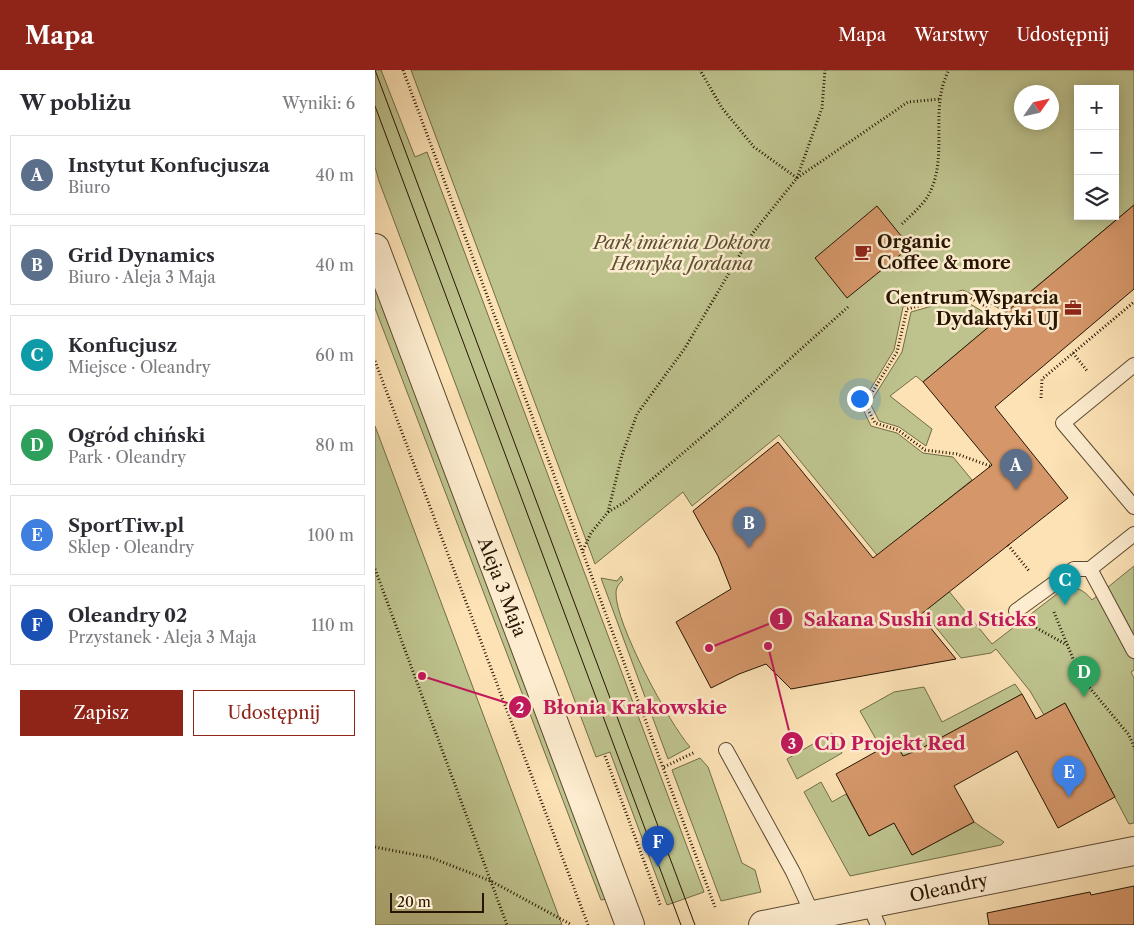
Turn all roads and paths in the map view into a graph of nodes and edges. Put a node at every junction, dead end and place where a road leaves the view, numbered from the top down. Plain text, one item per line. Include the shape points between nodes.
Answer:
1 (403, 70) edge
2 (700, 70) edge
3 (825, 70) edge
4 (949, 70) edge
5 (941, 99) junction
6 (797, 178) junction
7 (902, 224) dead end
8 (375, 248) edge
9 (1134, 302) edge
10 (848, 306) dead end
11 (992, 310) dead end
12 (375, 361) edge
13 (1134, 365) edge
14 (1041, 398) dead end
15 (990, 466) dead end
16 (1134, 507) edge
17 (608, 512) junction
18 (1134, 534) edge
19 (1008, 545) dead end
20 (583, 550) junction
21 (375, 569) edge
22 (1090, 569) junction
23 (1030, 572) dead end
24 (1045, 590) junction
25 (1016, 611) joint
26 (1067, 645) junction
27 (1134, 651) edge
28 (1134, 747) edge
29 (726, 750) dead end
30 (695, 752) dead end
31 (605, 756) dead end
32 (664, 767) junction
33 (375, 847) edge
34 (1134, 851) edge
35 (491, 881) junction
36 (661, 907) dead end
37 (715, 907) dead end
38 (813, 915) junction
39 (874, 915) edge
40 (507, 925) edge
41 (572, 925) edge
42 (588, 925) edge
43 (630, 925) edge
44 (763, 925) edge

1 - 20 path
2 - 6 path via 722,108 754,147
3 - 6 path via 823,108
4 - 5 path
5 - 6 path via 907,102
5 - 7 path via 939,164 934,183 927,198
6 - 17 path via 751,234 685,348 637,414 622,455
8 - 43 street, Aleja 3 Maja
9 - 14 path via 1042,379
10 - 17 path via 716,425 625,502
11 - 15 path via 963,294 907,309 897,352 865,404 875,423 898,430 925,450 957,454
12 - 42 path
13 - 16 lane via 1063,423
17 - 20 path via 591,533
18 - 22 lane
19 - 23 path
20 - 32 path
21 - 35 path
22 - 24 lane via 1074,569
22 - 27 lane
24 - 25 lane
24 - 26 path
25 - 26 path via 1024,621
26 - 28 path via 1080,676 1129,735
29 - 38 lane
30 - 32 path
31 - 36 path
32 - 37 path
33 - 35 path via 432,858
34 - 39 street, Oleandry
35 - 40 path
35 - 41 path
38 - 39 street, Oleandry
38 - 44 street, Oleandry

